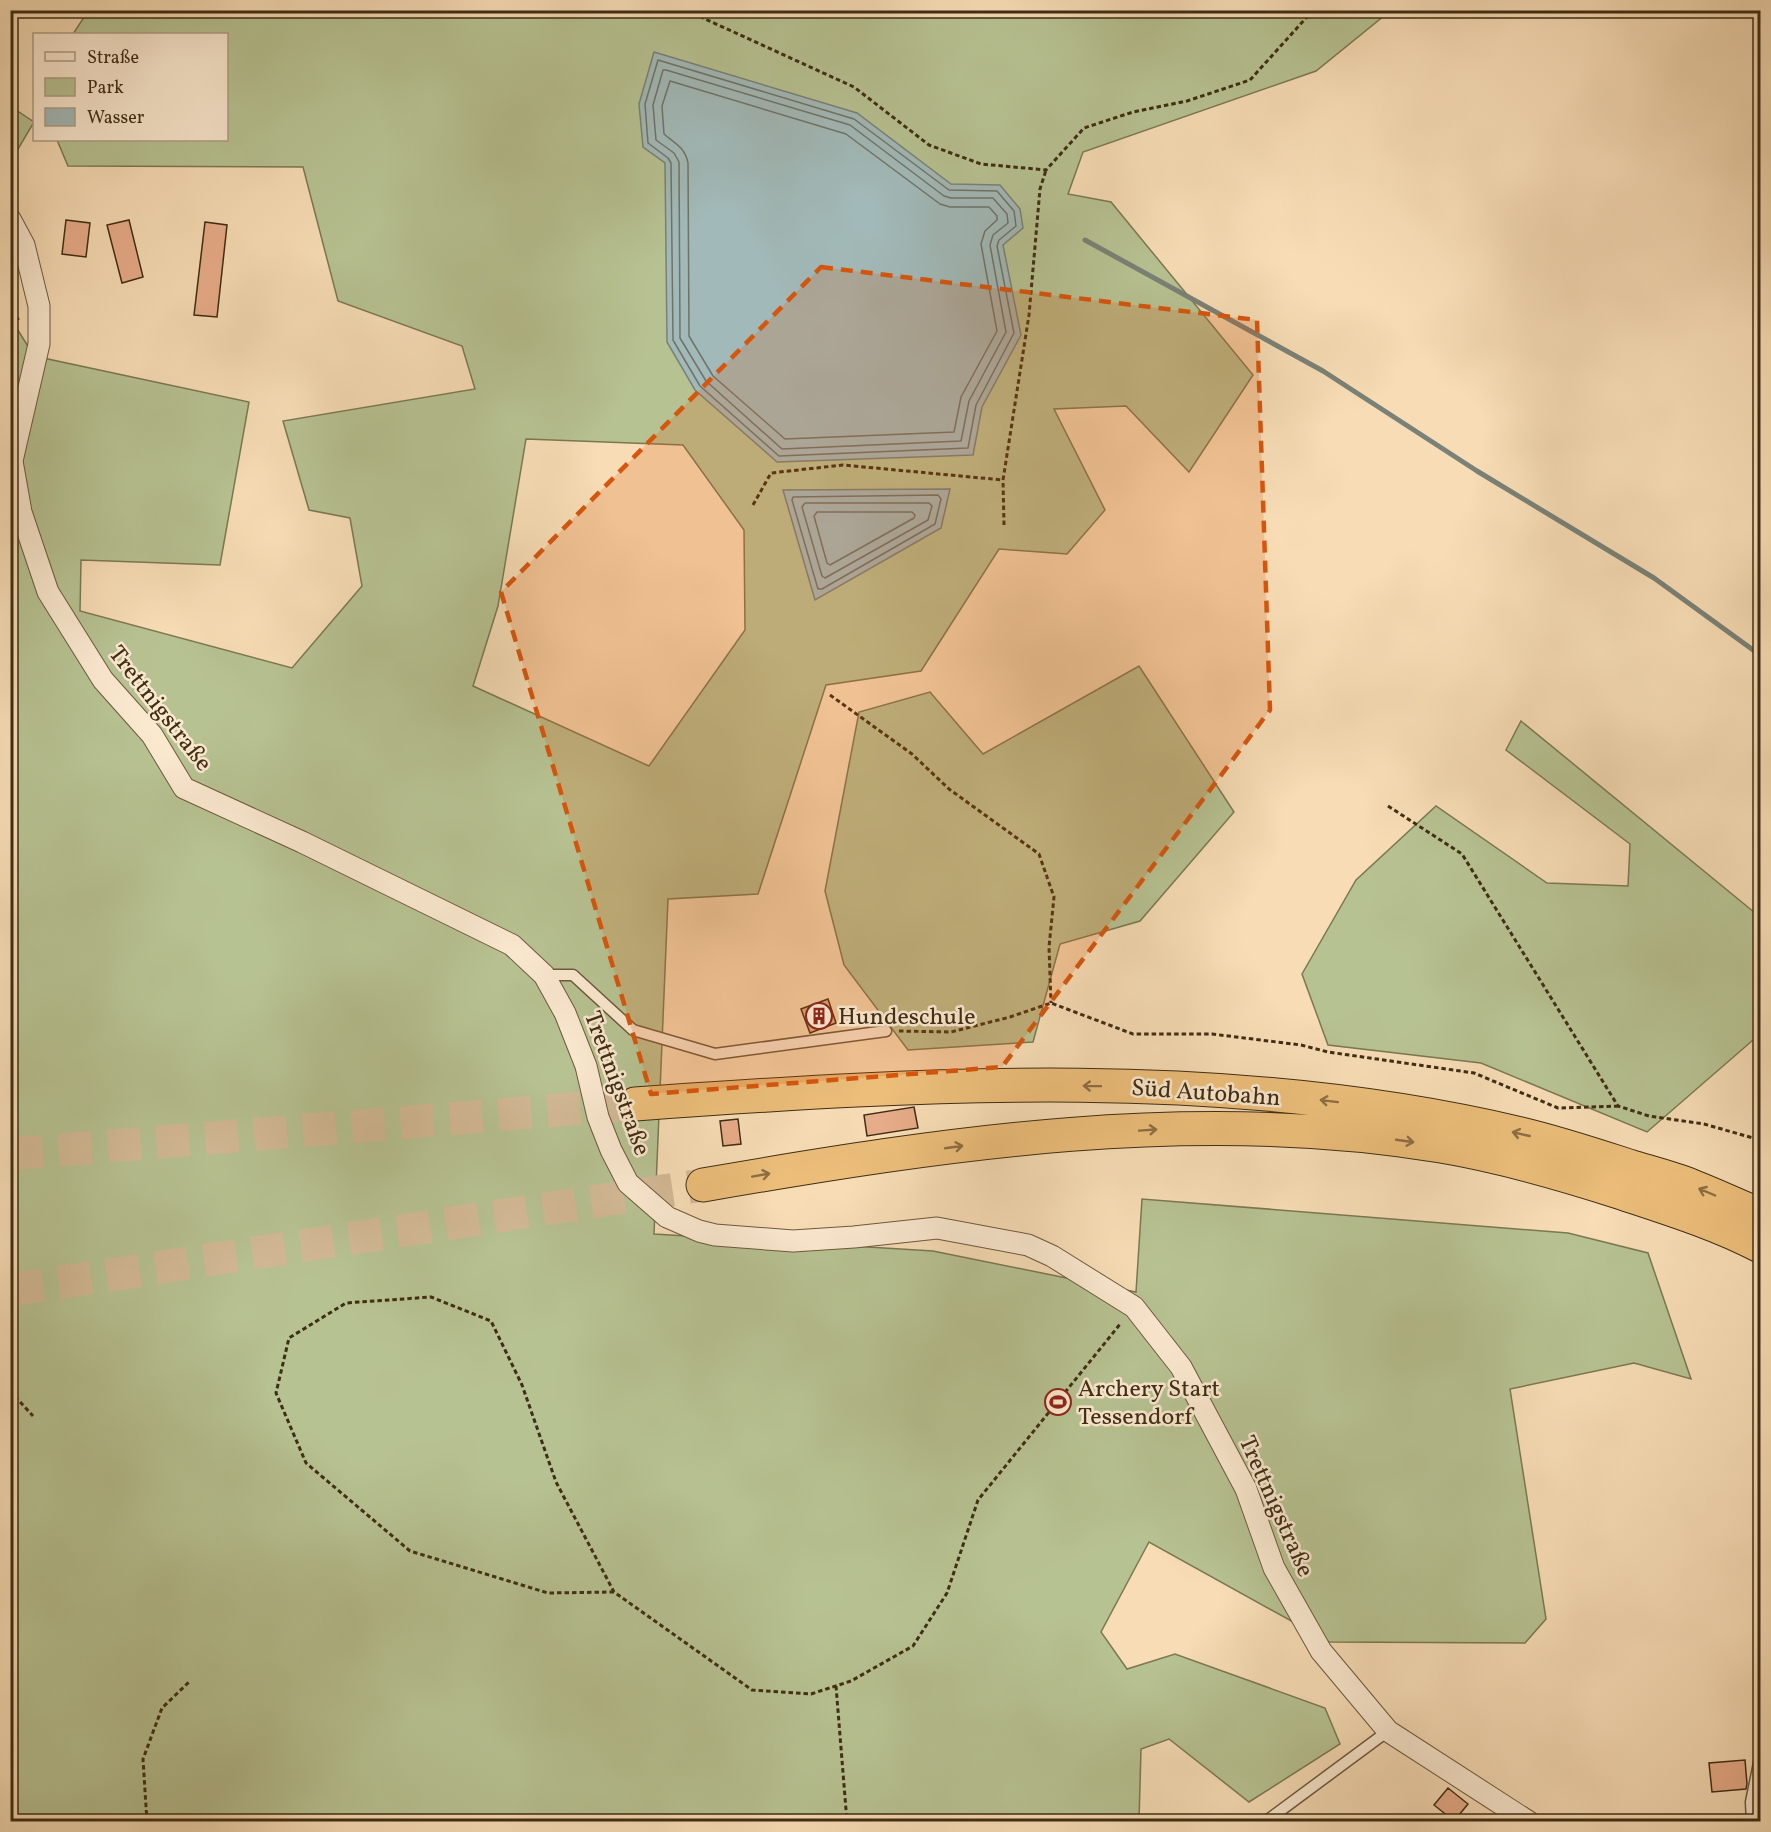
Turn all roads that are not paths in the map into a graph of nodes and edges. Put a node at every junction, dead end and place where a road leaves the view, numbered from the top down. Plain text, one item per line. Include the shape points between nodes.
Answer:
1 (10, 219) edge
2 (544, 975) junction
3 (886, 1031) road end
4 (635, 1104) tunnel mouth
5 (703, 1185) tunnel mouth
6 (1761, 1215) edge
7 (1761, 1246) edge
8 (1761, 1703) edge
9 (1388, 1731) junction
10 (1265, 1821) edge
11 (1529, 1821) edge
12 (1752, 1821) edge

1 - 2 street, Trettnigstraße via 24,245 39,306 39,344 12,460 21,512 48,592 104,680 152,735 184,788 512,945
2 - 3 lane via 573,975 633,1030 715,1054
2 - 9 street, Trettnigstraße via 565,1013 586,1066 598,1117 611,1150 628,1183 667,1217 715,1236 793,1241 937,1228 1028,1245 1134,1307 1181,1367 1246,1489 1274,1568 1321,1651
6 -> 4 highway, Süd Autobahn via 1690,1185 1522,1134 1308,1099 1169,1087 1031,1084
5 -> 7 highway, Süd Autobahn via 1027,1138 1168,1128 1312,1131 1441,1146 1517,1161 1673,1210
8 - 12 lane via 1760,1758 1751,1802
9 - 10 lane
9 - 11 street, Trettnigstraße

